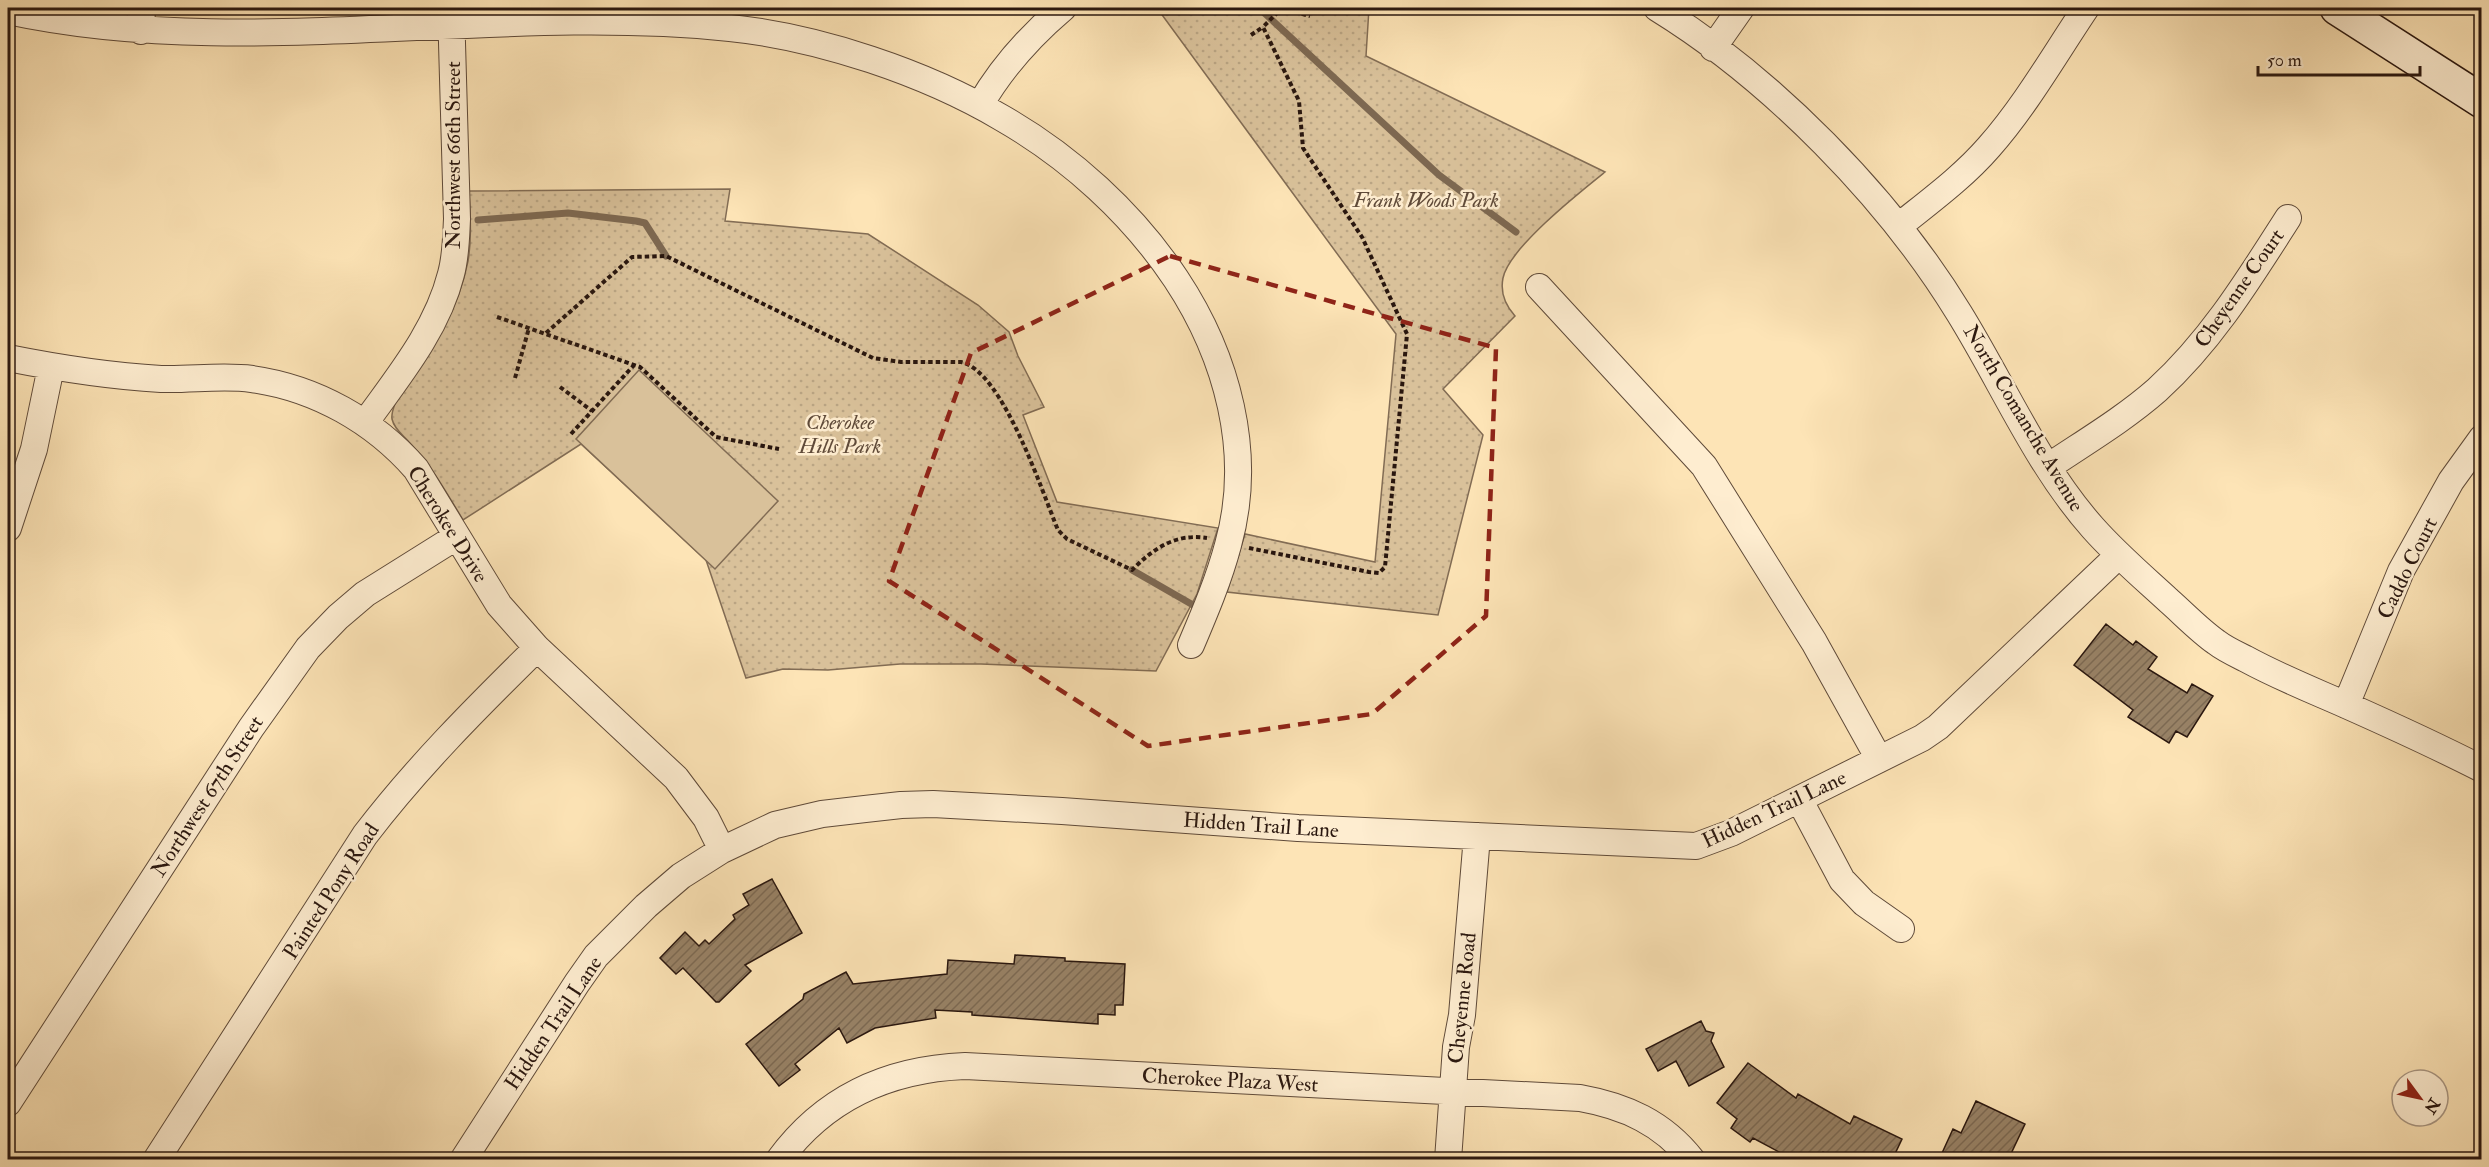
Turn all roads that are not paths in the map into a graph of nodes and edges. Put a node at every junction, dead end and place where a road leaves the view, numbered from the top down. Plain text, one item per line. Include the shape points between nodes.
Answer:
1 (1063, 8) edge
2 (1741, 8) edge
3 (2086, 8) edge
4 (2337, 8) edge
5 (1666, 10) edge
6 (8, 11) edge
7 (451, 17) edge
8 (734, 18) edge
9 (142, 19) edge
10 (1713, 48) junction
11 (2481, 101) edge
12 (980, 105) junction
13 (2288, 218) dead end
14 (1899, 226) junction
15 (1539, 286) dead end
16 (8, 358) edge
17 (51, 367) junction
18 (365, 423) junction
19 (2481, 438) edge
20 (2048, 467) junction
21 (8, 528) edge
22 (456, 537) junction
23 (2119, 555) junction
24 (1191, 645) dead end
25 (537, 648) junction
26 (2346, 705) junction
27 (1879, 759) junction
28 (2481, 769) edge
29 (1799, 799) junction
30 (1477, 836) junction
31 (722, 850) junction
32 (1901, 928) dead end
33 (1452, 1091) junction
34 (8, 1103) edge
35 (156, 1160) edge
36 (463, 1160) edge
37 (779, 1160) edge
38 (1448, 1160) edge
39 (1692, 1160) edge

1 - 12 street via 1012,58
2 - 10 street
3 - 14 street via 2020,108 1989,147 1954,182
4 - 11 main road
5 - 10 street, North Comanche Avenue
6 - 9 street via 87,26
7 - 8 street via 644,22
7 - 9 street via 216,32
7 - 18 street, Northwest 66th Street via 457,219 451,274 432,324
8 - 12 street via 940,86
10 - 14 street, North Comanche Avenue via 1755,80 1830,150
12 - 24 street via 1029,134 1085,176 1141,233 1166,264 1202,322 1227,385 1237,484 1229,543
13 - 20 street, Cheyenne Court via 2234,302 2195,351 2157,390
14 - 20 street, North Comanche Avenue via 1959,312
15 - 27 street via 1704,466 1814,642
16 - 17 street, Cherokee Drive
17 - 18 street, Cherokee Drive via 164,379 251,379 313,395
17 - 21 street via 34,449
18 - 22 street, Cherokee Drive via 402,453 416,470
19 - 26 street, Caddo Court via 2451,480 2400,571
20 - 23 street, North Comanche Avenue via 2093,529
22 - 25 street, Cherokee Drive via 499,605
22 - 34 street, Northwest 67th Street via 365,594 308,648 251,728
23 - 26 street, North Comanche Avenue via 2217,643 2285,680
23 - 27 street, Hidden Trail Lane via 1938,727
25 - 31 street, Cherokee Drive via 676,778 706,818
25 - 35 street, Painted Pony Road via 432,754 365,835
26 - 28 street, North Comanche Avenue
27 - 29 street, Hidden Trail Lane
29 - 30 street, Hidden Trail Lane via 1696,846
29 - 32 street via 1842,880 1863,903
30 - 31 street, Hidden Trail Lane via 901,805 822,814 775,825
30 - 33 street, Cheyenne Road
31 - 36 street, Hidden Trail Lane via 681,876 596,956
33 - 37 street, Cherokee Plaza West via 936,1067 882,1081 827,1109
33 - 38 street, Cheyenne Road
33 - 39 street, Cherokee Plaza West via 1580,1098 1627,1109 1665,1131

